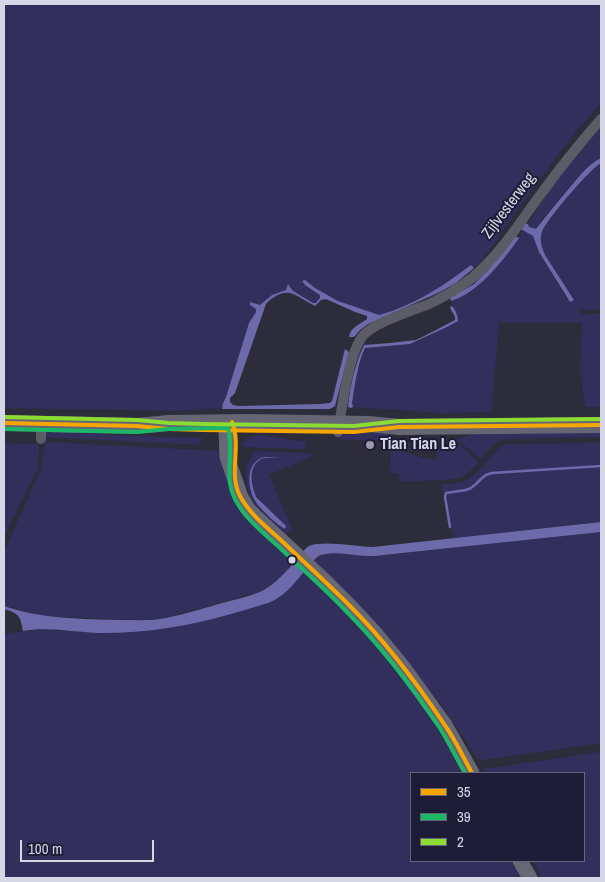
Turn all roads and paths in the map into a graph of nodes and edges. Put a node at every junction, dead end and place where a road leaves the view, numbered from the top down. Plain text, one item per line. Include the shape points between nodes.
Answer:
1 (601, 119) edge
2 (4, 423) edge
3 (601, 425) edge
4 (231, 428) junction
5 (338, 428) junction
6 (471, 772) edge
7 (521, 862) edge
8 (530, 878) edge

1 - 5 street, Zijlvesterweg via 481,270 432,302 377,324 366,332 357,345 350,367
2 - 4 main road via 41,432 168,423
3 - 5 main road via 399,427 369,424
4 - 5 main road
4 - 6 main road via 227,457 248,509 376,634 445,725
7 - 8 main road

